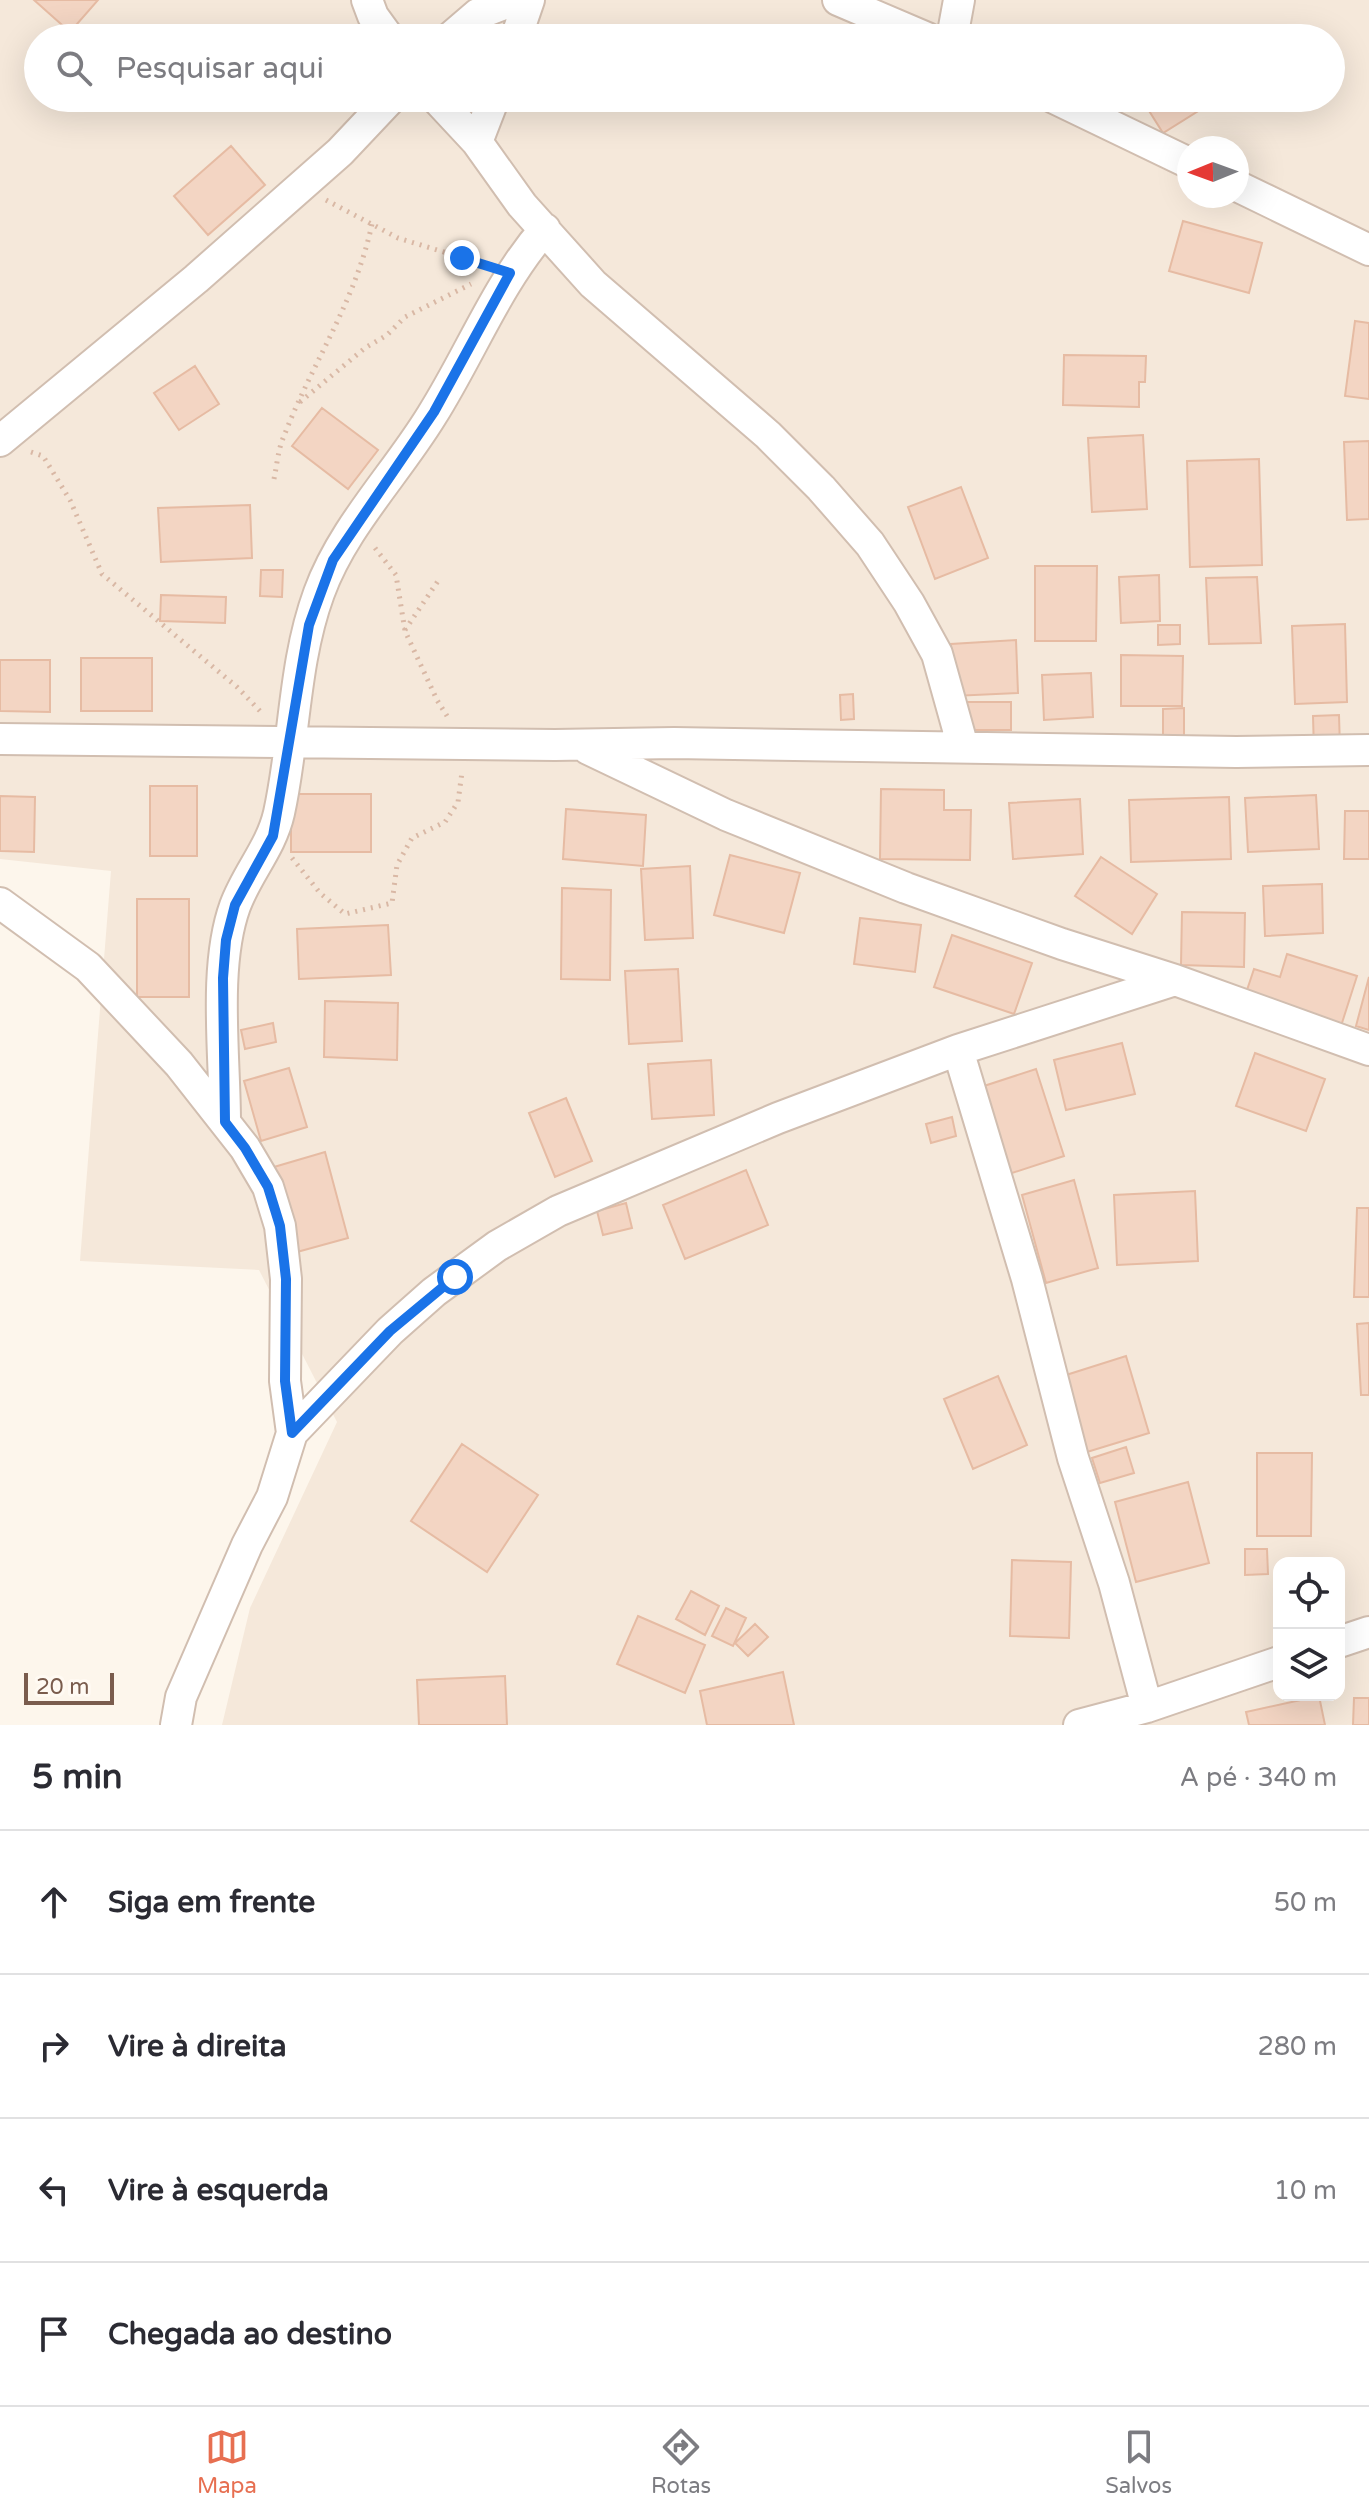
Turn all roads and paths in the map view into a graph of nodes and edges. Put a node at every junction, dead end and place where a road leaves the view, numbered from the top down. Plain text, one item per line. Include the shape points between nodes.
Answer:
1 (367, 0) edge
2 (514, 0) edge
3 (529, 0) edge
4 (838, 0) edge
5 (959, 0) edge
6 (379, 24) edge
7 (466, 24) edge
8 (521, 24) edge
9 (894, 24) edge
10 (955, 24) edge
11 (378, 112) edge
12 (449, 112) edge
13 (489, 112) edge
14 (1083, 112) edge
15 (477, 142) junction
16 (1177, 157) edge
17 (300, 186) junction
18 (1249, 192) edge
19 (372, 224) junction
20 (545, 229) junction
21 (1369, 250) edge
22 (505, 271) junction
23 (299, 404) junction
24 (0, 441) edge
25 (274, 479) dead end
26 (357, 523) junction
27 (440, 578) dead end
28 (405, 631) junction
29 (0, 739) edge
30 (289, 742) junction
31 (466, 744) junction
32 (579, 745) junction
33 (963, 747) junction
34 (1369, 750) edge
35 (273, 836) junction
36 (0, 903) edge
37 (1175, 980) junction
38 (958, 1050) junction
39 (1369, 1050) edge
40 (225, 1122) junction
41 (292, 1433) junction
42 (1273, 1664) edge
43 (1147, 1707) junction
44 (1088, 1724) edge
45 (176, 1725) edge

1 - 6 street
2 - 7 street
3 - 8 street
4 - 9 street
5 - 10 street
11 - 17 street
12 - 15 street
13 - 15 street
14 - 16 street
15 - 20 street
17 - 19 path
17 - 24 street
18 - 21 street
19 - 22 path via 398,238
19 - 23 path via 347,304
20 - 22 street
20 - 33 street via 593,284 768,435 870,544 937,654
22 - 23 path via 405,317
22 - 26 street via 434,412
23 - 25 path via 282,439
24 - 30 path via 43,456 70,500 102,574 237,687
26 - 28 path via 396,575
26 - 30 street via 333,560 312,614
27 - 28 path
28 - 31 path via 437,700
29 - 30 street
30 - 31 street
30 - 35 street
31 - 32 street
31 - 35 path via 458,802 445,822 412,838 397,865 392,903 345,914 320,893
32 - 33 street
32 - 37 street via 726,815 906,888
33 - 34 street
35 - 40 street via 235,905 226,940
36 - 40 street via 88,967
37 - 38 street
37 - 39 street
38 - 41 street via 778,1118 558,1211 497,1246 434,1292
38 - 43 street
40 - 41 street via 268,1187 280,1226
41 - 45 street via 272,1497 181,1697
42 - 43 street
43 - 44 street

